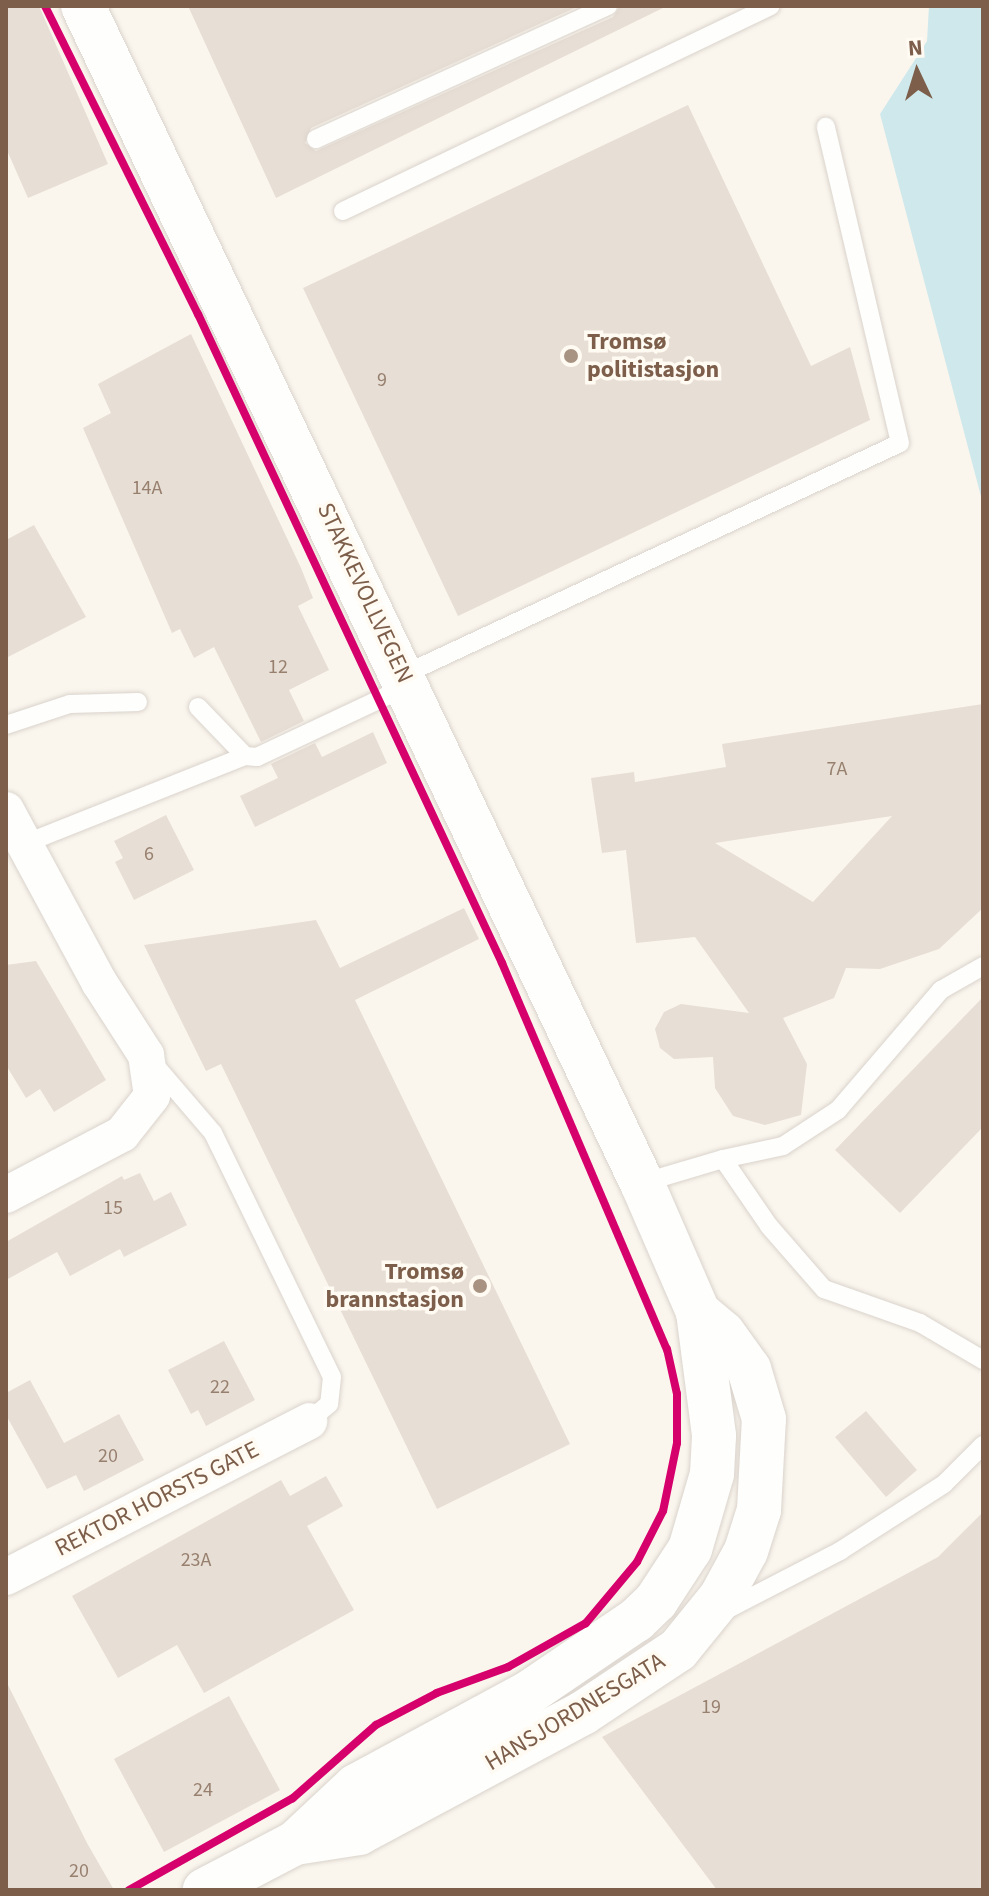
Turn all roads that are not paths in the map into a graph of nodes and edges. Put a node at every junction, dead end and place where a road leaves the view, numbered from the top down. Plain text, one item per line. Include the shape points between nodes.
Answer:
1 (83, 6) edge
2 (608, 6) edge
3 (770, 6) edge
4 (826, 127) dead end
5 (316, 139) dead end
6 (343, 211) dead end
7 (406, 681) junction
8 (138, 702) dead end
9 (198, 707) dead end
10 (6, 725) edge
11 (245, 756) junction
12 (6, 810) edge
13 (24, 844) junction
14 (983, 966) edge
15 (146, 1055) junction
16 (723, 1159) junction
17 (642, 1183) junction
18 (6, 1195) edge
19 (698, 1312) junction
20 (983, 1360) edge
21 (309, 1421) joint
22 (983, 1445) edge
23 (6, 1577) edge
24 (701, 1624) junction
25 (295, 1843) junction
26 (205, 1890) edge

1 - 7 street, STAKKEVOLLVEGEN
2 - 5 lane
3 - 6 lane
4 - 7 lane via 900,443
7 - 11 lane via 257,757
7 - 17 street, STAKKEVOLLVEGEN
8 - 10 lane via 70,704
9 - 11 lane
11 - 13 lane
12 - 13 street
13 - 15 street via 99,982
14 - 16 lane via 941,990 838,1110 783,1146
15 - 18 street via 152,1096 133,1124
15 - 21 lane via 213,1133 332,1377 329,1404
16 - 17 lane
16 - 20 lane via 769,1226 824,1289 920,1323
17 - 19 street, HANSJORDNESGATA
19 - 24 street, HANSJORDNESGATA via 723,1333 749,1369 764,1419 765,1471 746,1551
19 - 25 street, HANSJORDNESGATA via 714,1436 712,1474 690,1549 656,1601 597,1649 530,1692 356,1786
21 - 23 street, REKTOR HORSTS GATE
22 - 24 lane via 944,1484 840,1551
24 - 25 street, HANSJORDNESGATA via 648,1674 527,1745 359,1833
25 - 26 street, HANSJORDNESGATA

